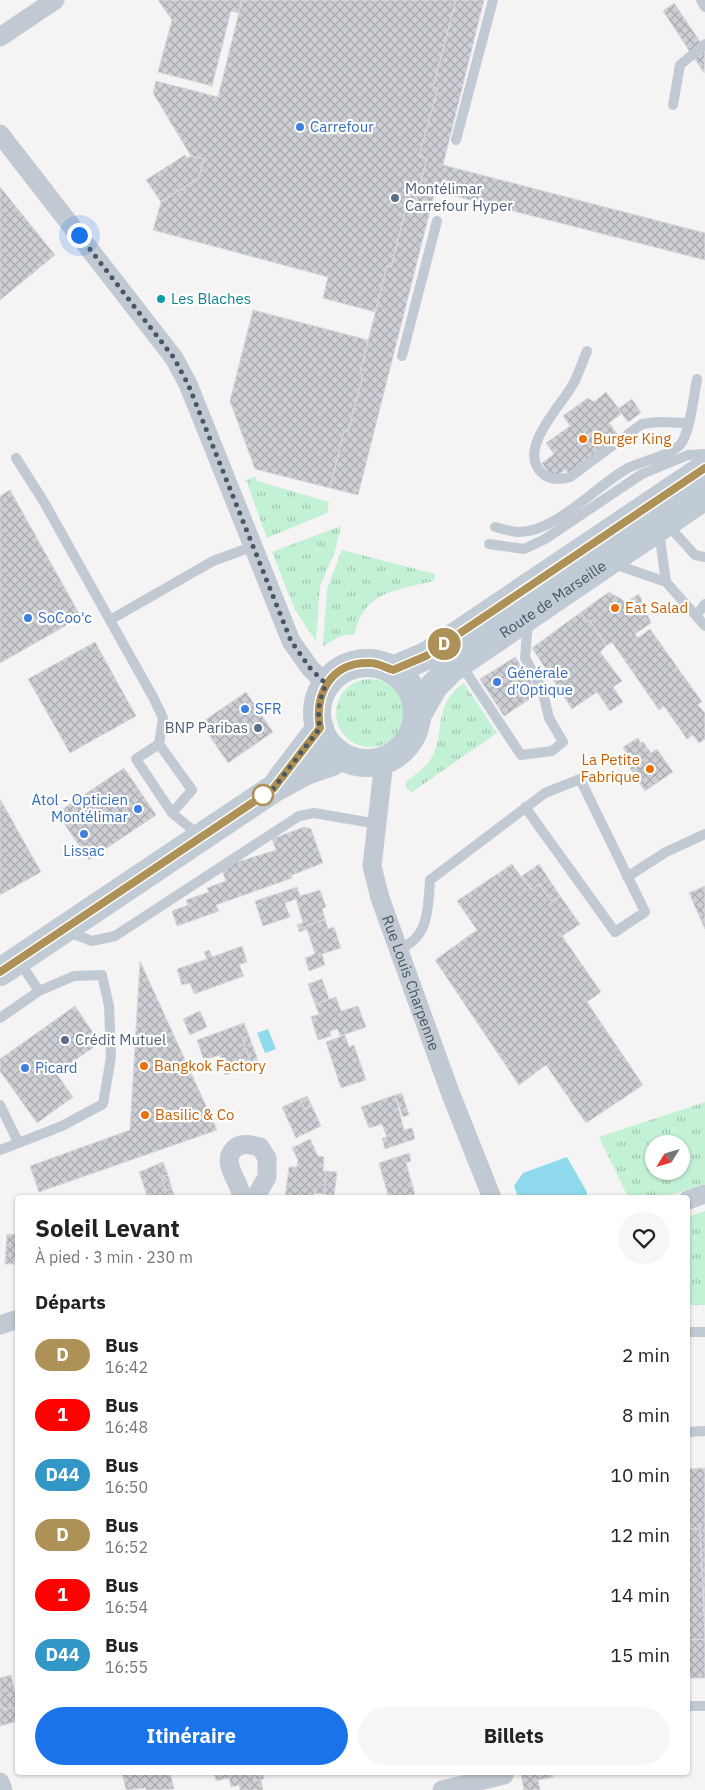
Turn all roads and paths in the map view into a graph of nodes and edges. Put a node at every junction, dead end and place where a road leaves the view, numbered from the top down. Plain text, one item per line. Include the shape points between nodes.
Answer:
1 (55, 0) edge
2 (493, 0) edge
3 (700, 0) edge
4 (705, 7) edge
5 (0, 37) edge
6 (705, 44) edge
7 (673, 105) dead end
8 (0, 134) edge
9 (456, 140) dead end
10 (438, 221) dead end
11 (587, 351) dead end
12 (402, 356) dead end
13 (697, 379) dead end
14 (688, 423) junction
15 (705, 454) edge
16 (16, 458) dead end
17 (705, 468) edge
18 (705, 496) edge
19 (662, 525) junction
20 (495, 527) dead end
21 (489, 544) dead end
22 (254, 546) junction
23 (705, 557) edge
24 (608, 562) junction
25 (666, 582) junction
26 (705, 604) edge
27 (529, 614) junction
28 (696, 616) junction
29 (110, 620) junction
30 (705, 626) edge
31 (460, 663) junction
32 (393, 670) junction
33 (326, 684) junction
34 (418, 716) junction
35 (320, 728) junction
36 (160, 744) junction
37 (338, 754) junction
38 (384, 761) junction
39 (273, 789) junction
40 (525, 808) junction
41 (176, 816) junction
42 (378, 824) junction
43 (705, 834) edge
44 (200, 836) junction
45 (627, 877) junction
46 (62, 930) junction
47 (398, 949) junction
48 (9, 966) edge
49 (39, 992) junction
50 (0, 1018) edge
51 (0, 1105) edge
52 (18, 1142) junction
53 (0, 1150) edge
54 (705, 1194) edge
55 (241, 1195) edge
56 (257, 1195) edge
57 (491, 1195) edge
58 (690, 1199) edge
59 (15, 1320) edge
60 (0, 1325) edge
61 (690, 1332) edge
62 (705, 1332) edge
63 (705, 1431) edge
64 (690, 1432) edge
65 (690, 1706) edge
66 (705, 1706) edge
67 (505, 1779) edge
68 (0, 1782) edge
69 (3, 1790) edge
70 (442, 1790) edge

1 - 5 street
2 - 9 lane
3 - 4 lane
6 - 7 lane via 680,65
8 - 22 street via 174,358 188,384
10 - 12 lane
11 - 14 lane via 573,385 537,438 533,459 544,475 560,480 570,477 642,424
13 - 14 lane
14 - 20 lane via 681,444 624,471 542,527 518,532
15 - 21 lane via 688,455 642,474 545,539 524,548
16 - 29 lane
17 - 32 main road, Route de Marseille via 426,656
18 - 19 main road, Route de Marseille
19 - 23 lane via 695,555
19 - 24 main road, Route de Marseille
19 - 25 lane
22 - 29 lane via 213,561
22 - 33 street via 291,641
24 - 25 lane
24 - 27 main road, Route de Marseille
25 - 28 lane
26 - 28 lane
27 - 31 main road, Route de Marseille
27 - 31 lane via 525,658 542,689 549,718 563,742 552,751 520,755
28 - 30 lane
29 - 36 lane via 163,718
31 - 34 main road, Route de Marseille via 434,686
32 - 33 main road via 373,663 357,664 345,668
32 - 34 main road via 410,687
33 - 35 main road via 317,713
34 - 38 main road via 407,744
35 - 37 main road via 327,743
35 - 39 main road
36 - 41 lane via 192,790
36 - 41 lane via 136,758
37 - 38 main road via 353,761
37 - 39 main road via 332,762 306,771
38 - 42 street, Rue Louis Charpenne
39 - 44 main road
40 - 45 lane via 545,793 580,779
40 - 45 lane via 615,932 645,912
40 - 47 lane via 430,880 428,910 419,937 409,946
41 - 44 lane
42 - 46 lane via 314,813 292,820 115,936 92,941
42 - 47 street, Rue Louis Charpenne via 372,866
43 - 45 lane via 666,852
44 - 46 main road
46 - 48 main road
47 - 57 street, Rue Louis Charpenne
48 - 49 lane
49 - 50 lane
49 - 52 lane via 74,976 102,976 109,1006 111,1057 103,1104 62,1126
51 - 52 lane
52 - 53 lane
54 - 58 street
55 - 56 street via 230,1162 231,1152 248,1144 260,1147 267,1158 267,1176
59 - 60 street
61 - 62 lane
63 - 64 lane
65 - 66 lane
67 - 70 street
68 - 69 street

